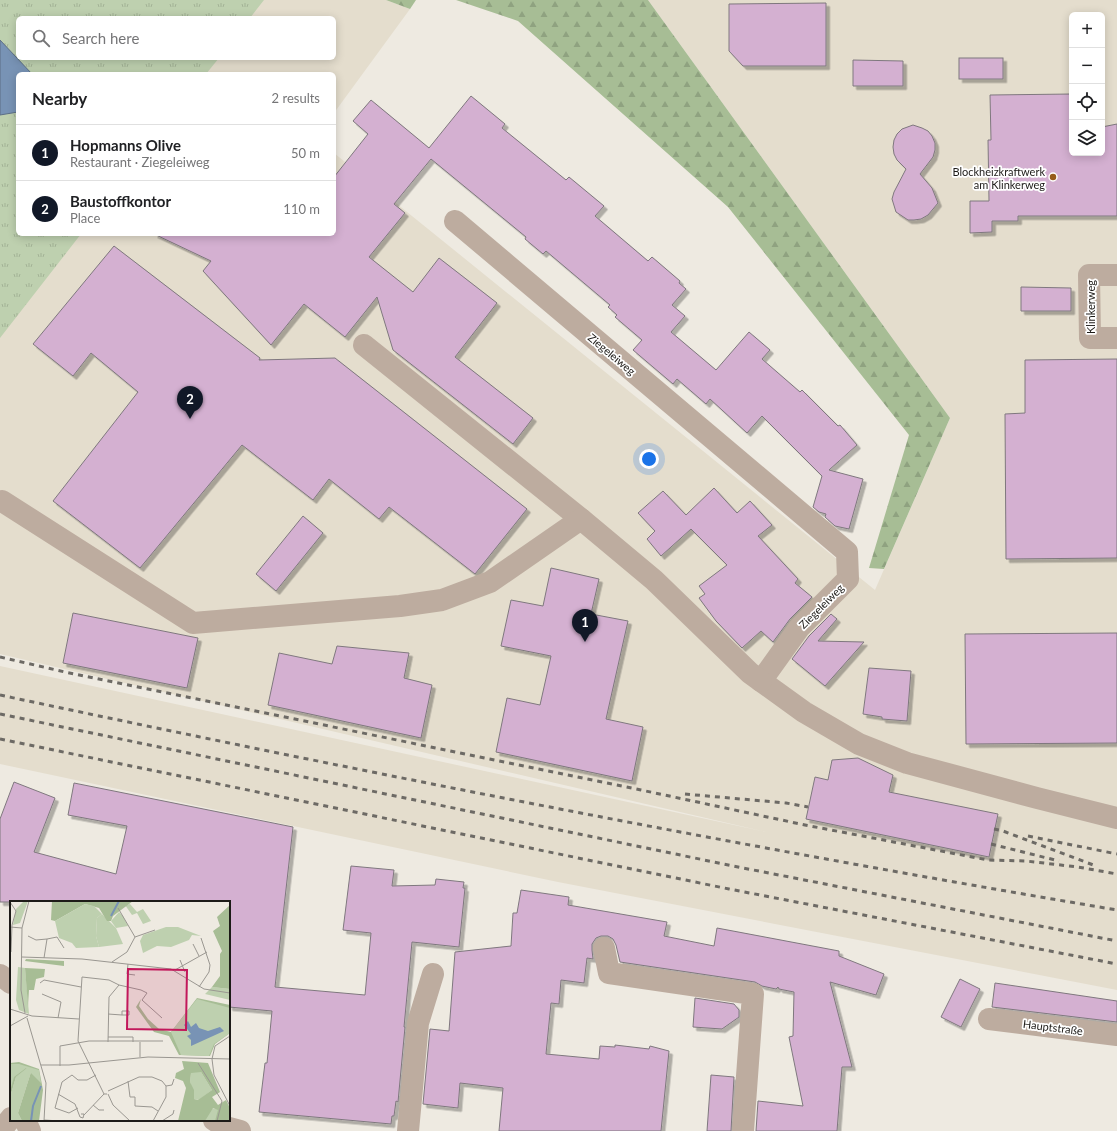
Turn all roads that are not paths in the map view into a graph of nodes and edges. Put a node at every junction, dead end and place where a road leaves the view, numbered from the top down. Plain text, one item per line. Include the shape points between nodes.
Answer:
1 (455, 220) dead end
2 (1117, 275) edge
3 (1117, 338) edge
4 (364, 345) dead end
5 (2, 501) dead end
6 (581, 518) junction
7 (761, 681) junction
8 (1117, 818) edge
9 (604, 948) dead end
10 (433, 974) dead end
11 (0, 975) edge
12 (10, 982) edge
13 (989, 1019) dead end
14 (1117, 1034) edge
15 (10, 1119) edge
16 (25, 1121) edge
17 (0, 1127) edge
18 (30, 1131) edge
19 (408, 1131) edge
20 (743, 1131) edge

1 - 7 street, Ziegeleiweg via 846,552 848,579 799,628
2 - 3 street, Klinkerweg via 1089,275 1090,338
4 - 6 street
5 - 6 street via 193,623 400,606 442,600 490,582
6 - 7 street via 654,580
7 - 8 street via 804,712 859,744 907,763
9 - 20 street via 609,973 753,994
10 - 19 street via 418,1023
11 - 12 street
13 - 14 street, Hauptstraße
15 - 17 street
16 - 18 street

